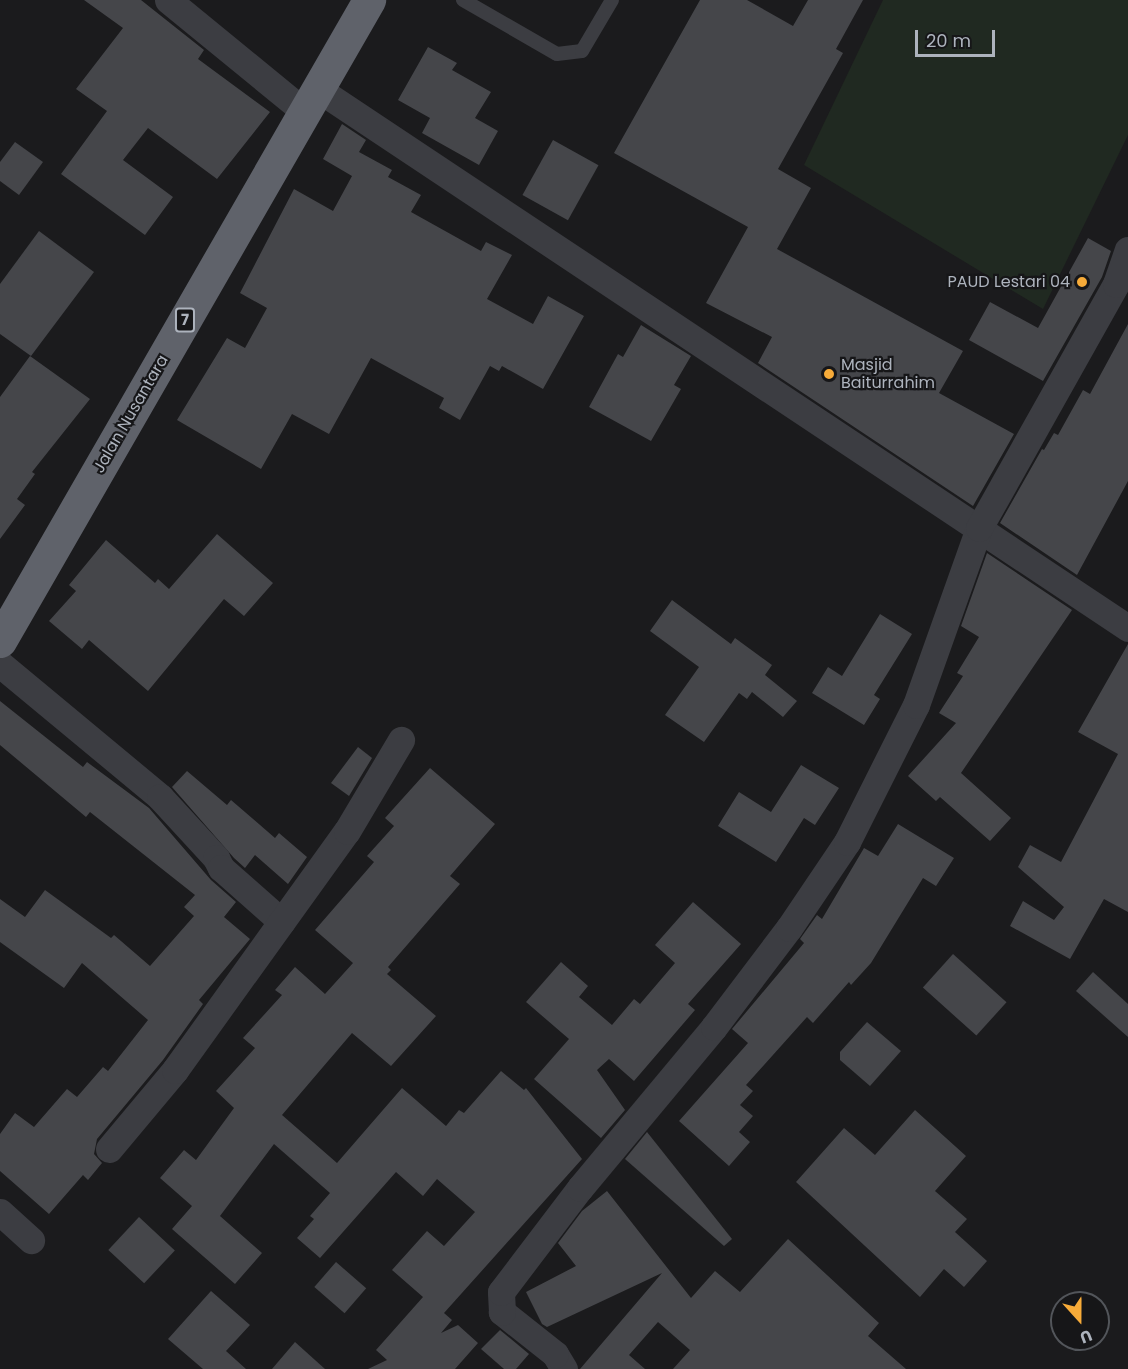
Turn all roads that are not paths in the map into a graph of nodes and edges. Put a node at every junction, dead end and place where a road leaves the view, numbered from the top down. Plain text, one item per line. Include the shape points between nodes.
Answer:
1 (168, 0) edge
2 (369, 0) edge
3 (463, 0) edge
4 (612, 0) edge
5 (311, 101) junction
6 (1128, 250) edge
7 (979, 528) junction
8 (1128, 628) edge
9 (0, 641) edge
10 (0, 664) edge
11 (401, 740) dead end
12 (282, 922) junction
13 (110, 1149) dead end
14 (0, 1212) edge
15 (31, 1240) dead end
16 (564, 1369) edge

1 - 5 street
2 - 5 highway, Jalan Nusantara / 7
3 - 4 lane via 557,54 582,51
5 - 7 street
5 - 9 highway, Jalan Nusantara / 7
6 - 7 street via 1116,284
7 - 8 street
7 - 16 street via 916,705 847,842 789,928 714,1027 607,1154 501,1292 502,1312 555,1354
10 - 12 street via 160,797 221,868
11 - 12 street via 365,805
12 - 13 street via 175,1070
14 - 15 street

